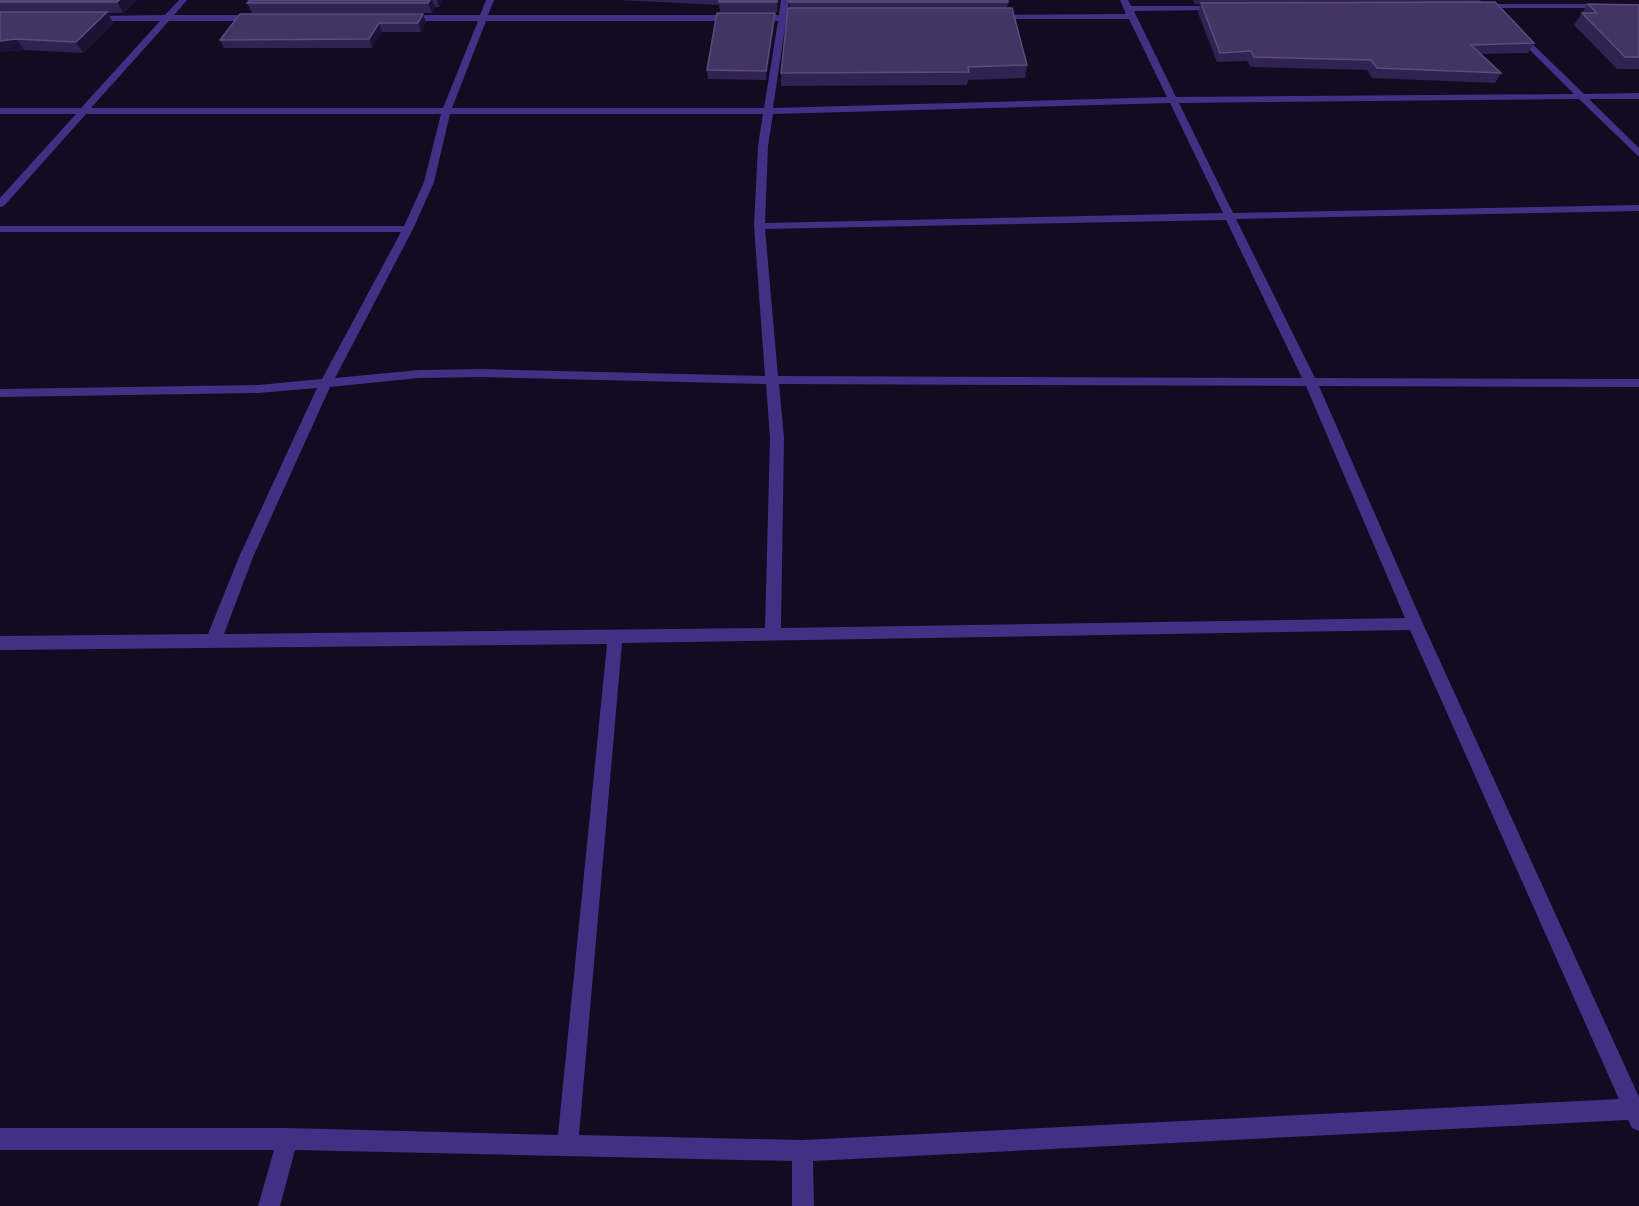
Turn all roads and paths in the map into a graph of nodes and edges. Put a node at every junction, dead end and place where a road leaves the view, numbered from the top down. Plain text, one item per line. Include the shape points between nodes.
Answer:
1 (183, 0) edge
2 (490, 0) edge
3 (785, 0) edge
4 (1492, 3) edge
5 (1471, 6) edge
6 (1639, 6) edge
7 (1128, 8) edge
8 (1223, 8) edge
9 (1502, 14) edge
10 (981, 17) edge
11 (83, 18) edge
12 (166, 18) junction
13 (272, 18) edge
14 (400, 18) edge
15 (784, 18) junction
16 (818, 18) edge
17 (482, 19) junction
18 (1509, 22) edge
19 (1580, 96) junction
20 (1639, 96) edge
21 (1175, 100) junction
22 (0, 111) edge
23 (768, 111) junction
24 (82, 112) junction
25 (446, 112) junction
26 (1639, 154) edge
27 (0, 204) edge
28 (1639, 208) edge
29 (1230, 217) junction
30 (759, 226) junction
31 (0, 229) edge
32 (408, 229) junction
33 (774, 380) junction
34 (1310, 381) junction
35 (1639, 383) edge
36 (326, 384) junction
37 (0, 393) edge
38 (1416, 624) junction
39 (772, 634) junction
40 (615, 637) junction
41 (213, 642) junction
42 (0, 643) edge
43 (1636, 1115) edge
44 (0, 1139) edge
45 (287, 1139) junction
46 (567, 1146) junction
47 (802, 1151) junction
48 (269, 1206) edge
49 (803, 1206) edge

1 - 12 street
2 - 17 street
3 - 15 street
4 - 5 street
4 - 6 street
4 - 9 street
7 - 8 street
7 - 10 street
7 - 21 street
11 - 12 street
12 - 13 street
12 - 24 street
14 - 17 street
15 - 16 street
15 - 17 street
15 - 23 street
17 - 25 street
18 - 19 street
19 - 20 street
19 - 21 street
19 - 26 street
21 - 23 street
21 - 29 street
22 - 24 street
23 - 25 street
23 - 30 street
24 - 25 street
24 - 27 street
25 - 32 street via 429,182
28 - 29 street
29 - 30 street
29 - 34 street
30 - 33 street
31 - 32 street
32 - 36 street
33 - 34 street
33 - 36 street via 481,373 419,374
33 - 39 street via 777,438
34 - 35 street
34 - 38 street
36 - 37 street via 258,389
36 - 41 street via 246,557
38 - 39 street
38 - 43 street
39 - 40 street
40 - 41 street
40 - 46 street
41 - 42 street
43 - 47 street
44 - 45 street
45 - 46 street
45 - 48 street
46 - 47 street
47 - 49 street

